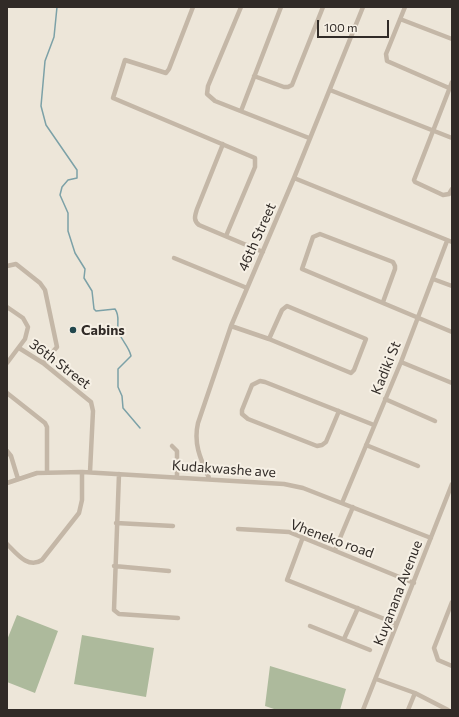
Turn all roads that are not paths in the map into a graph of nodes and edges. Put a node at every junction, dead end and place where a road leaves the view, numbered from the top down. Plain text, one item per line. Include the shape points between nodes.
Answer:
1 (193, 7) edge
2 (241, 7) edge
3 (281, 7) edge
4 (323, 7) edge
5 (363, 7) edge
6 (405, 7) edge
7 (400, 19) junction
8 (452, 39) edge
9 (254, 76) junction
10 (452, 82) edge
11 (449, 88) junction
12 (330, 90) junction
13 (241, 111) junction
14 (435, 130) junction
15 (309, 138) junction
16 (452, 138) edge
17 (223, 144) junction
18 (294, 178) junction
19 (452, 189) edge
20 (226, 236) junction
21 (449, 241) edge
22 (263, 252) junction
23 (174, 258) dead end
24 (7, 266) edge
25 (433, 279) junction
26 (452, 286) edge
27 (246, 288) junction
28 (383, 302) junction
29 (7, 307) edge
30 (418, 317) junction
31 (231, 326) junction
32 (452, 332) edge
33 (269, 339) junction
34 (19, 348) junction
35 (401, 362) junction
36 (7, 363) edge
37 (43, 363) junction
38 (452, 383) edge
39 (7, 393) edge
40 (385, 399) junction
41 (339, 411) junction
42 (435, 421) dead end
43 (374, 425) junction
44 (366, 445) junction
45 (172, 446) dead end
46 (7, 451) edge
47 (418, 466) dead end
48 (47, 472) junction
49 (82, 472) junction
50 (90, 472) junction
51 (119, 474) junction
52 (177, 477) junction
53 (209, 478) junction
54 (18, 479) junction
55 (7, 483) edge
56 (452, 484) edge
57 (342, 502) junction
58 (353, 507) junction
59 (116, 523) junction
60 (173, 526) dead end
61 (238, 529) dead end
62 (303, 537) junction
63 (431, 538) junction
64 (7, 544) edge
65 (335, 550) junction
66 (114, 566) junction
67 (168, 571) dead end
68 (414, 583) junction
69 (452, 602) edge
70 (358, 608) junction
71 (178, 618) dead end
72 (398, 624) junction
73 (310, 626) dead end
74 (344, 640) junction
75 (370, 650) dead end
76 (452, 666) edge
77 (376, 679) junction
78 (415, 694) junction
79 (363, 710) edge
80 (408, 710) edge
81 (448, 710) edge

1 - 17 street via 169,70 166,73 125,60 113,98
2 - 13 street via 206,90 210,98
3 - 9 street
4 - 9 street via 292,85 284,87
5 - 12 street, 46th Street
6 - 7 street
7 - 8 street
7 - 11 street via 386,54 387,61
9 - 13 street
10 - 11 street
11 - 14 street
12 - 14 street
12 - 15 street, 46th Street
13 - 15 street
14 - 16 street
14 - 19 street via 414,180 446,196
15 - 18 street, 46th Street
17 - 20 street via 194,218 199,225
17 - 20 street via 255,158 255,167
18 - 21 street
18 - 22 street, 46th Street
20 - 22 street
21 - 25 street, Kadiki St
22 - 27 street, 46th Street
23 - 27 street
24 - 37 street via 16,264 45,290 57,346
25 - 26 street
25 - 30 street, Kadiki St
27 - 31 street, 46th Street
28 - 28 street via 302,269 313,236 320,234 393,262 395,266
28 - 30 street
29 - 34 street, 36th Street via 23,318 28,327
30 - 32 street
30 - 35 street, Kadiki St
31 - 33 street
31 - 53 street, 46th Street via 196,434 200,459
33 - 33 street via 351,373 366,339 287,306 282,310
34 - 36 street
34 - 37 street, 36th Street
35 - 38 street
35 - 40 street, Kadiki St
37 - 50 street, 36th Street via 92,405
39 - 48 street via 46,423
40 - 42 street
40 - 43 street, Kadiki St
41 - 41 street via 260,381 252,385 242,414 248,419 317,446 326,442
41 - 43 street
43 - 44 street, Kadiki St
44 - 47 street
44 - 57 street, Kadiki St
45 - 52 street via 177,451
46 - 54 street via 12,456
48 - 49 street, Kudakwashe ave
48 - 54 street, Kudakwashe ave
49 - 50 street, Kudakwashe ave
49 - 64 street via 82,500 79,513 42,560 34,564 23,560
50 - 51 street, Kudakwashe ave
51 - 52 street, Kudakwashe ave
51 - 59 street
52 - 53 street, Kudakwashe ave
53 - 57 street, Kudakwashe ave via 296,486
54 - 55 street, Kudakwashe ave
56 - 63 street, Kuyanana Avenue
57 - 58 street, Kudakwashe ave
58 - 63 street, Kudakwashe ave
58 - 65 street
59 - 60 street
59 - 66 street
61 - 62 street, Vheneko road via 282,531
62 - 65 street, Vheneko road
62 - 70 street via 287,580
63 - 68 street, Kuyanana Avenue
65 - 68 street, Vheneko road
66 - 67 street
66 - 71 street via 116,613
68 - 72 street, Kuyanana Avenue
69 - 76 street via 434,648 438,660
70 - 72 street
70 - 74 street
72 - 77 street, Kuyanana Avenue
73 - 74 street
74 - 75 street
77 - 78 street
77 - 79 street, Kuyanana Avenue
78 - 80 street
78 - 81 street

